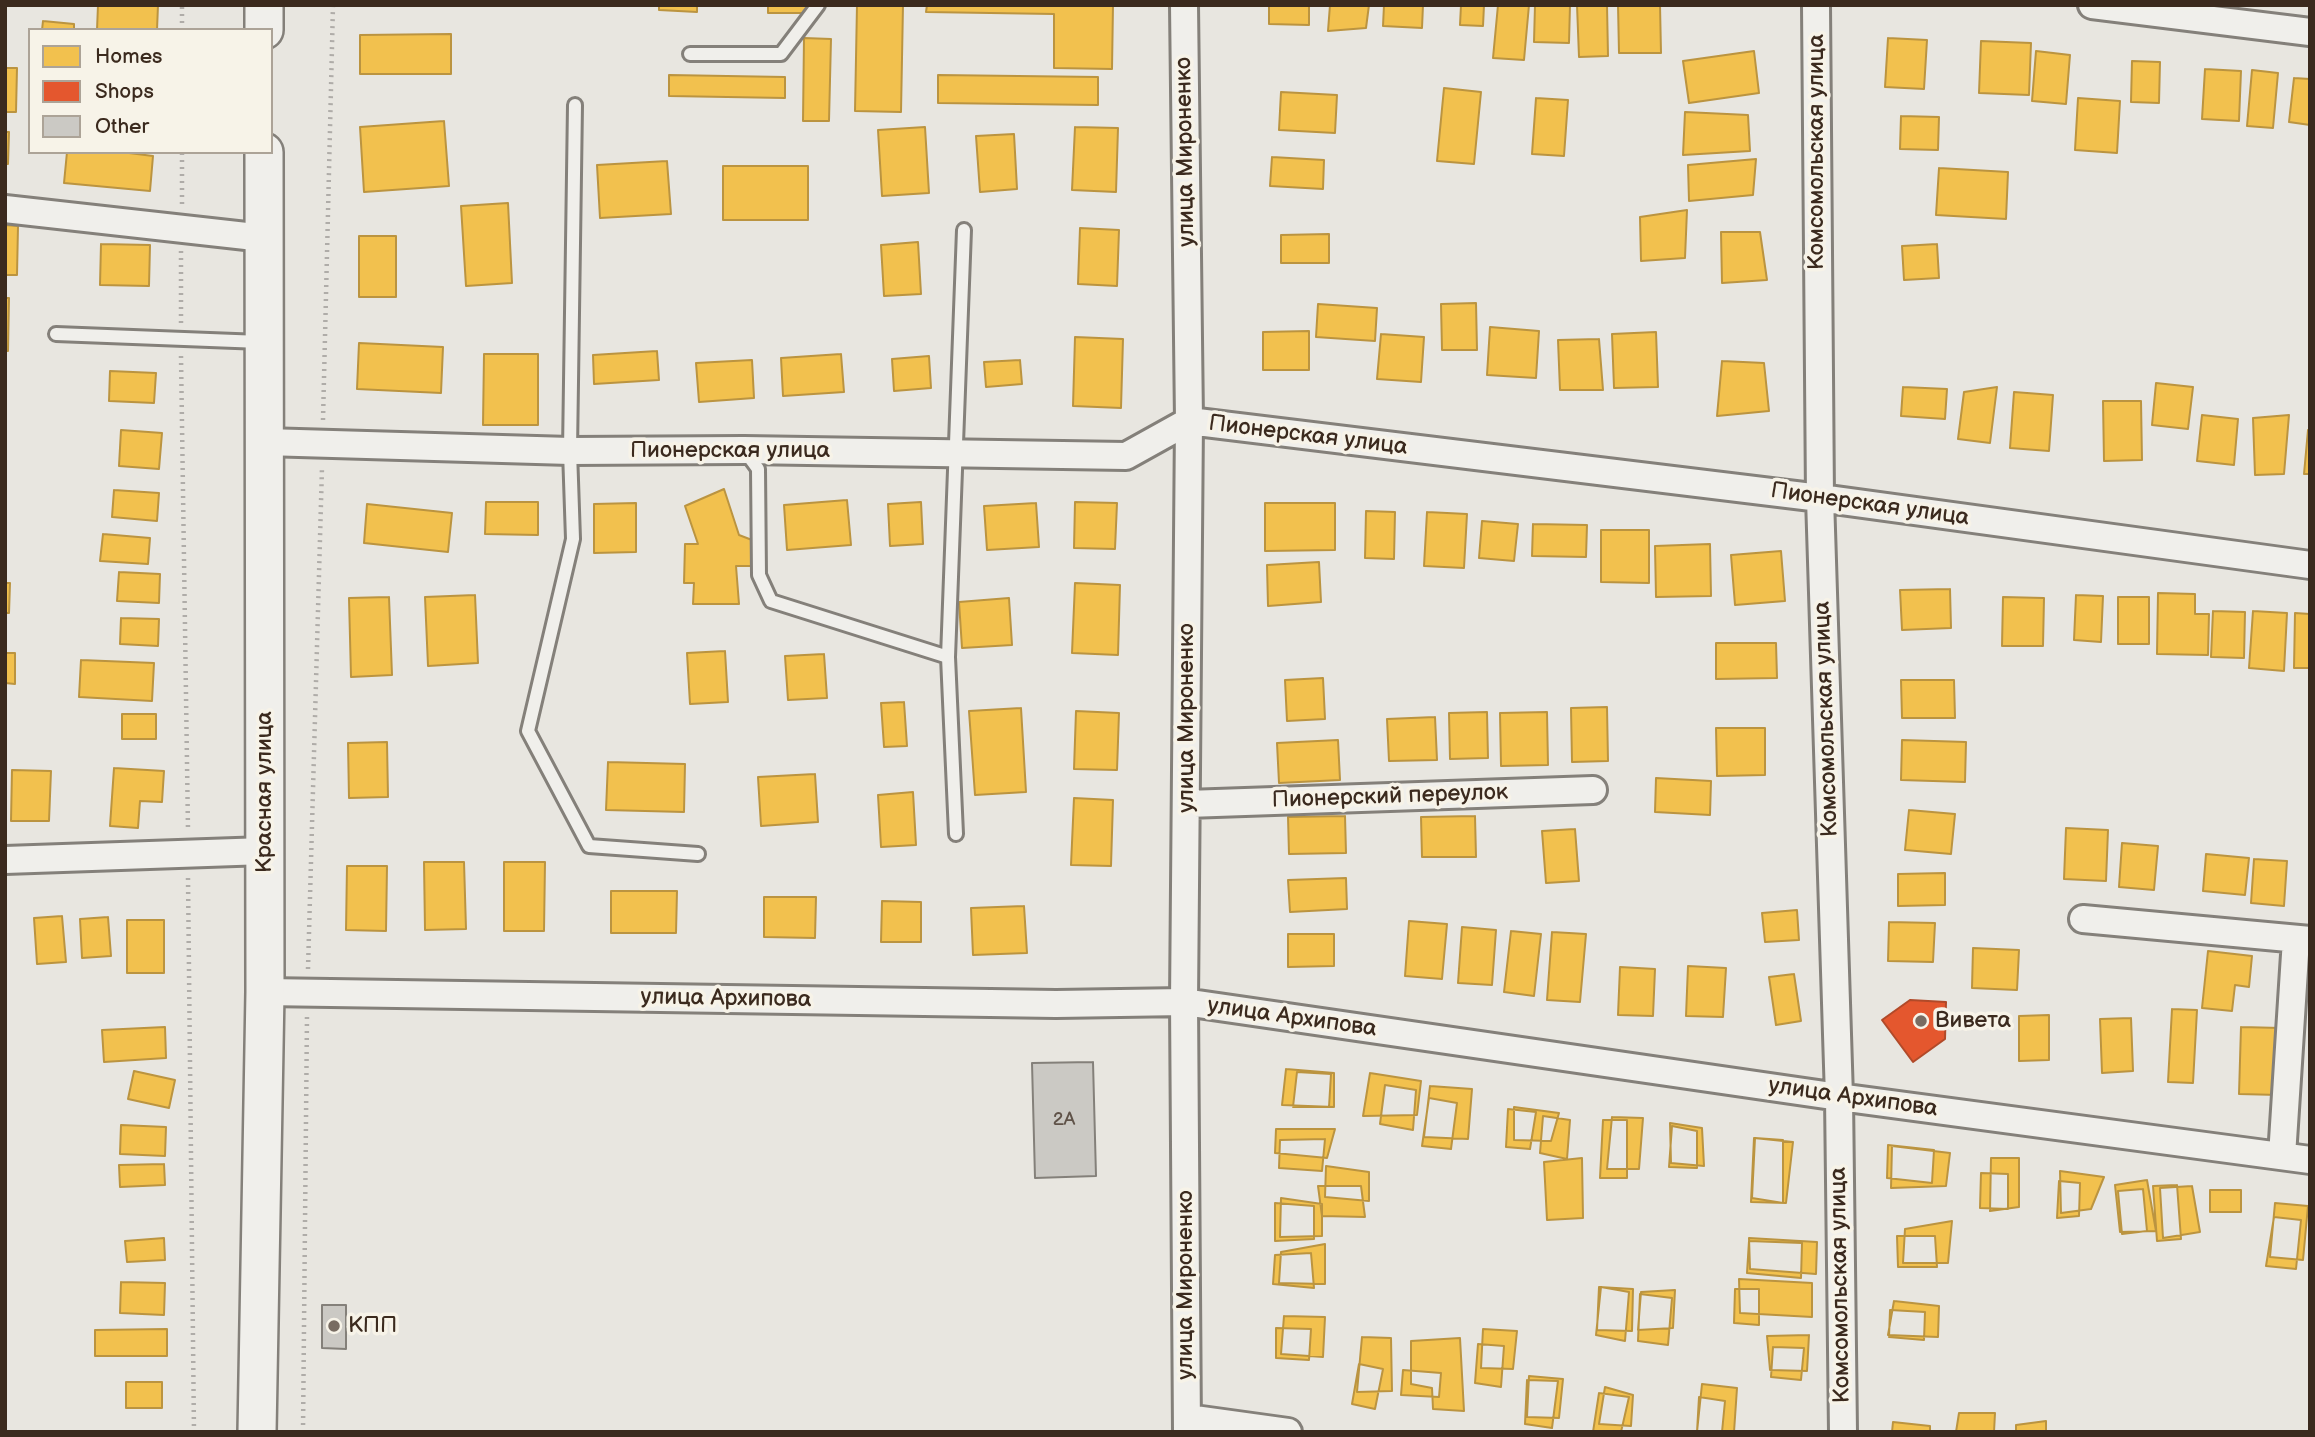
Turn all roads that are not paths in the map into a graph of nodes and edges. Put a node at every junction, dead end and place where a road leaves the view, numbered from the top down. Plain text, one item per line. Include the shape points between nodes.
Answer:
1 (264, 5) edge
2 (818, 5) edge
3 (1184, 5) edge
4 (1816, 5) edge
5 (2092, 5) edge
6 (264, 28) edge
7 (2310, 32) edge
8 (690, 54) dead end
9 (575, 105) dead end
10 (264, 154) edge
11 (5, 209) edge
12 (964, 230) dead end
13 (264, 238) junction
14 (56, 334) dead end
15 (265, 342) junction
16 (1189, 421) junction
17 (265, 442) junction
18 (744, 450) junction
19 (570, 451) junction
20 (955, 453) junction
21 (1820, 498) junction
22 (2310, 565) edge
23 (948, 657) junction
24 (1593, 790) dead end
25 (1186, 804) junction
26 (956, 834) dead end
27 (265, 850) junction
28 (698, 854) dead end
29 (5, 860) edge
30 (2083, 919) dead end
31 (2303, 940) edge
32 (265, 992) junction
33 (1184, 1002) junction
34 (1839, 1097) junction
35 (2282, 1156) junction
36 (2310, 1160) edge
37 (1187, 1425) edge
38 (257, 1432) edge
39 (1288, 1432) edge
40 (1843, 1432) edge

1 - 6 main road
2 - 8 lane via 781,54
3 - 16 street, улица Мироненко
4 - 21 street, Комсомольская улица
5 - 7 street
9 - 19 lane
10 - 13 main road, Красная улица
11 - 13 street
12 - 20 lane
13 - 15 main road, Красная улица
14 - 15 lane
15 - 17 main road, Красная улица
16 - 20 street, Пионерская улица via 1126,456
16 - 21 street, Пионерская улица
16 - 25 street, улица Мироненко
17 - 19 street, Пионерская улица
17 - 27 main road, Красная улица
18 - 19 street, Пионерская улица
18 - 20 street, Пионерская улица
18 - 23 lane via 758,469 758,575 771,601
19 - 28 lane via 573,539 528,730 589,846
20 - 23 lane
21 - 22 street, Пионерская улица
21 - 34 street, Комсомольская улица
23 - 26 lane
24 - 25 street, Пионерский переулок
25 - 33 street, улица Мироненко
27 - 29 street
27 - 32 main road, Красная улица
30 - 31 street
31 - 35 street
32 - 33 street, улица Архипова
32 - 38 main road, Красная улица
33 - 34 street, улица Архипова
33 - 37 street, улица Мироненко
34 - 35 street, улица Архипова
34 - 40 street, Комсомольская улица
35 - 36 street, улица Архипова
37 - 39 street

